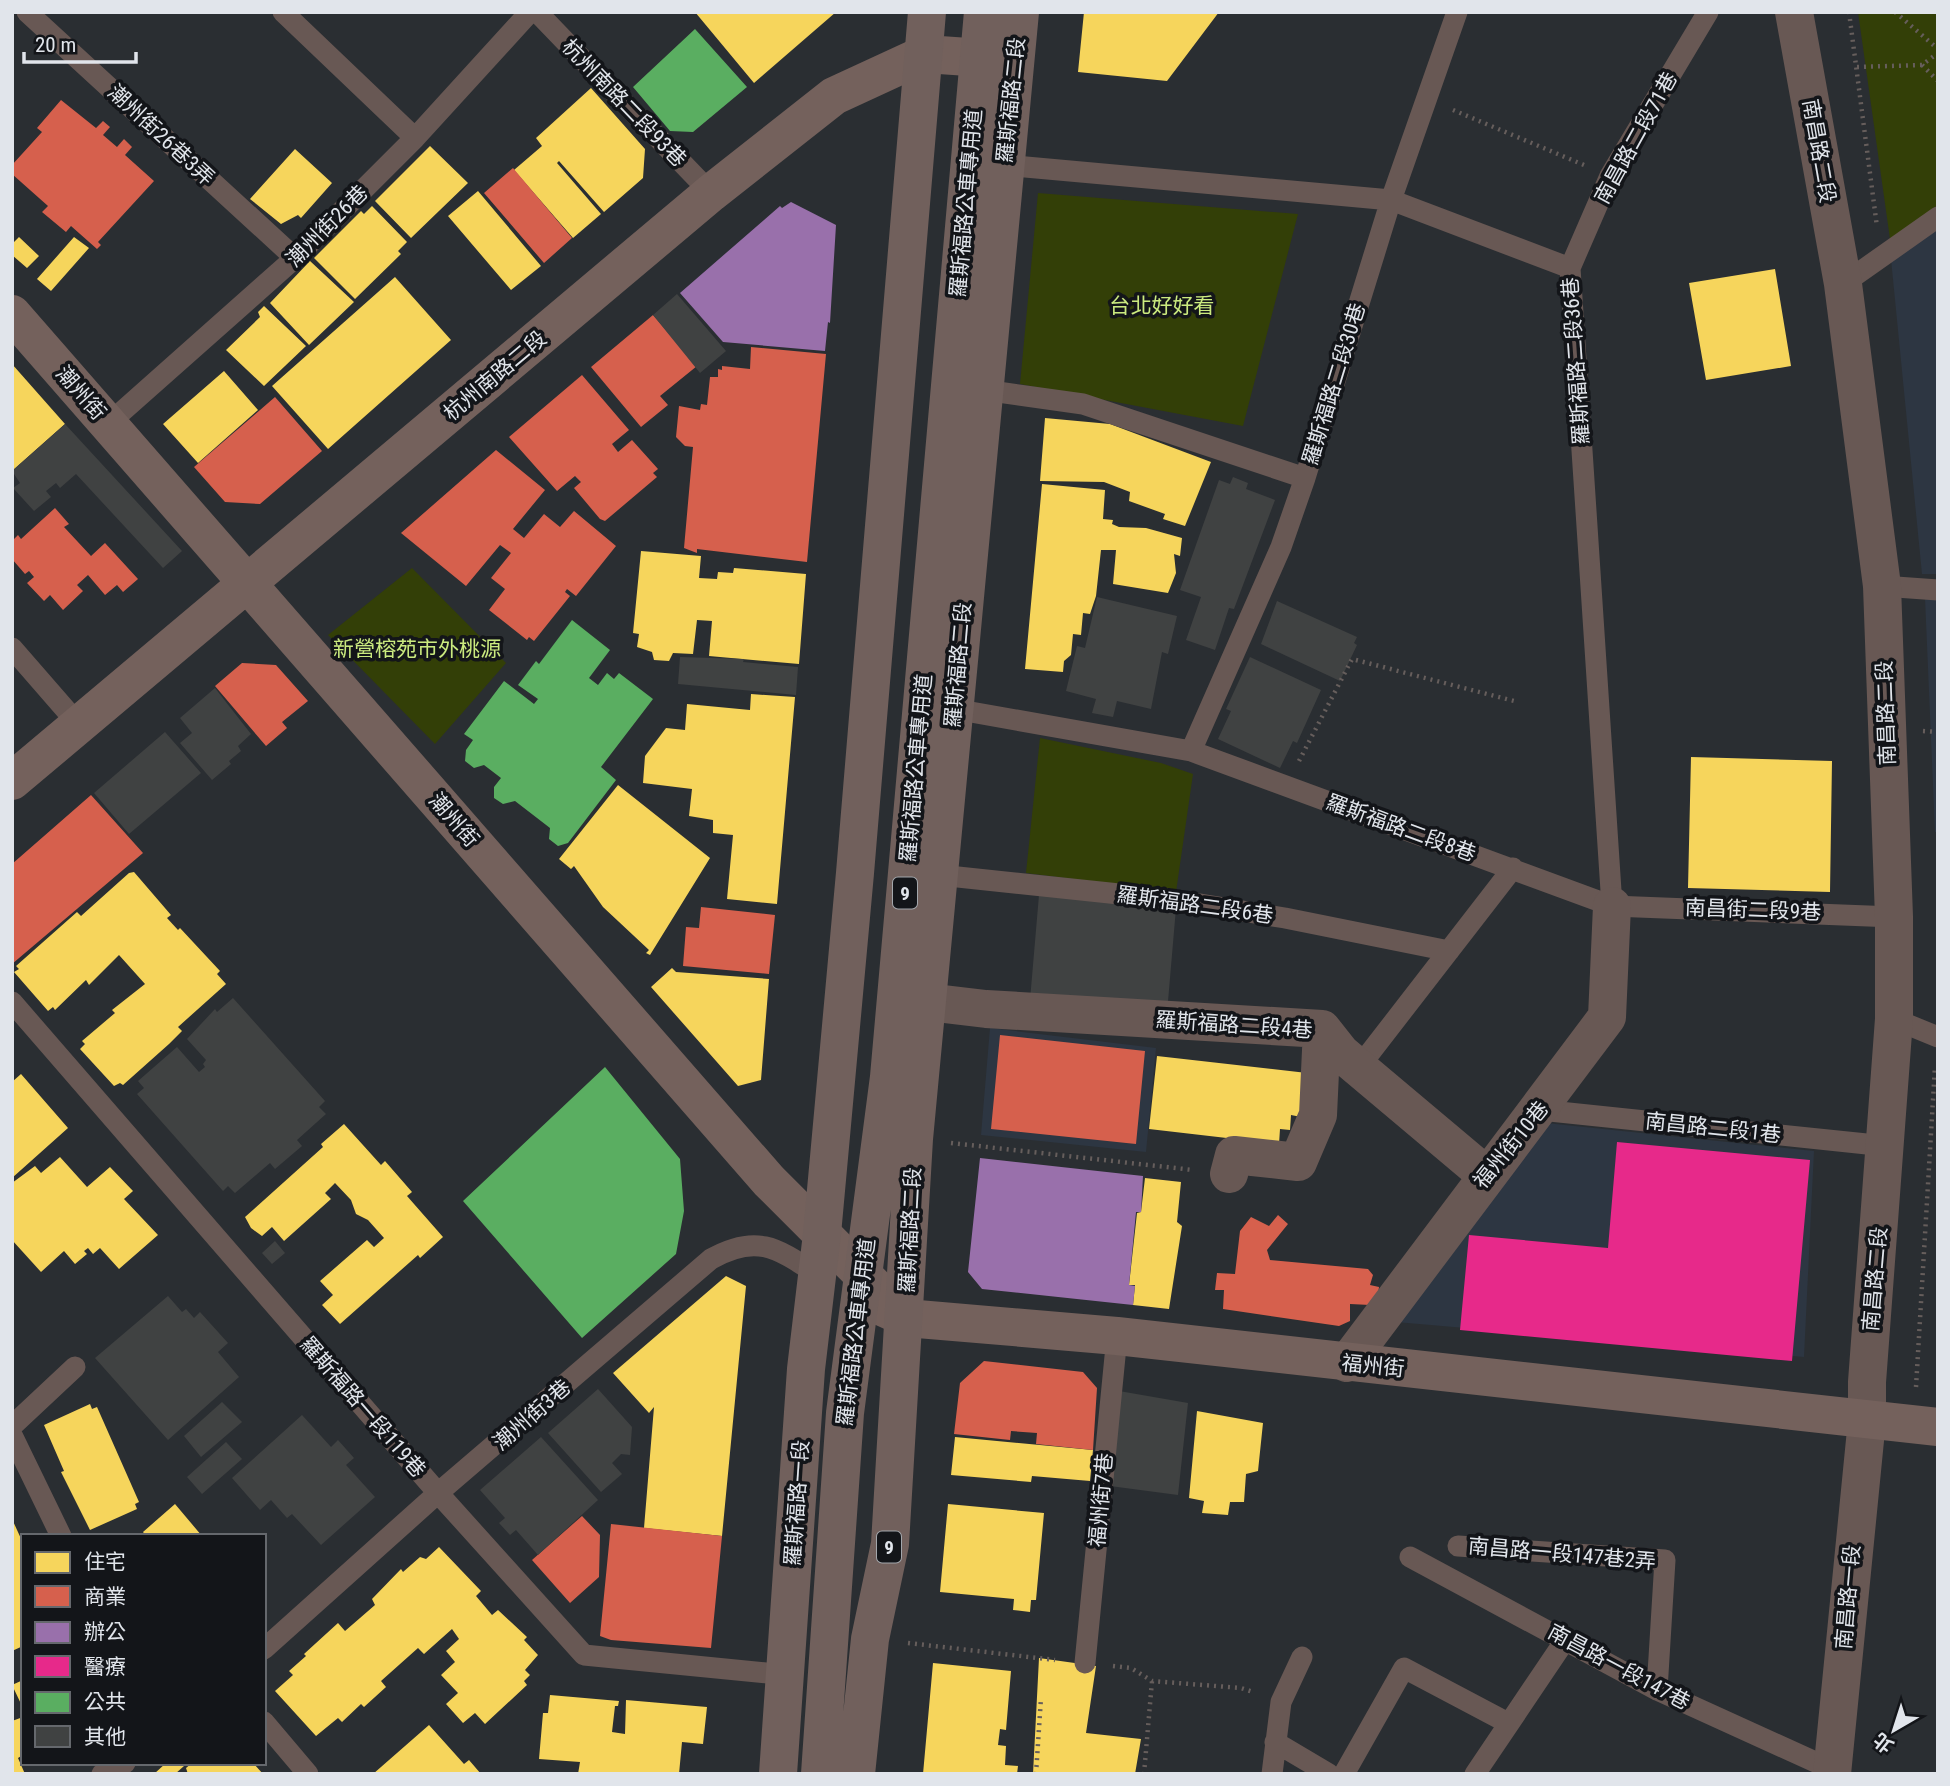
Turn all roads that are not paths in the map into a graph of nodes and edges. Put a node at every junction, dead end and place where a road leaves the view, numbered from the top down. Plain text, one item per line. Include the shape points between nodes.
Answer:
1 (27, 12) edge
2 (283, 12) edge
3 (530, 12) edge
4 (537, 12) edge
5 (927, 12) edge
6 (957, 12) edge
7 (983, 12) edge
8 (1020, 12) edge
9 (1457, 12) edge
10 (1708, 12) edge
11 (1794, 12) edge
12 (968, 57) junction
13 (415, 138) junction
14 (1004, 164) junction
15 (711, 193) junction
16 (1391, 201) junction
17 (1938, 217) edge
18 (295, 258) junction
19 (1570, 268) junction
20 (1843, 284) junction
21 (12, 314) edge
22 (984, 390) junction
23 (108, 424) junction
24 (1305, 478) junction
25 (249, 585) junction
26 (1882, 586) junction
27 (1938, 590) edge
28 (12, 648) edge
29 (954, 709) junction
30 (79, 725) junction
31 (1191, 751) junction
32 (12, 781) edge
33 (1513, 868) junction
34 (939, 874) junction
35 (1612, 905) junction
36 (1894, 917) junction
37 (1449, 951) junction
38 (12, 1002) edge
39 (927, 1002) junction
40 (1894, 1019) junction
41 (1322, 1030) junction
42 (1938, 1037) edge
43 (1359, 1067) junction
44 (1540, 1110) junction
45 (1886, 1146) junction
46 (1229, 1174) road end
47 (1486, 1175) junction
48 (841, 1270) junction
49 (905, 1318) junction
50 (1116, 1336) junction
51 (1347, 1363) junction
52 (75, 1367) dead end
53 (806, 1369) joint
54 (1867, 1420) junction
55 (12, 1426) edge
56 (1938, 1427) edge
57 (12, 1435) edge
58 (438, 1493) junction
59 (60, 1534) edge
60 (1458, 1546) dead end
61 (1410, 1557) dead end
62 (1566, 1639) junction
63 (266, 1647) edge
64 (1302, 1657) dead end
65 (1085, 1664) dead end
66 (787, 1675) junction
67 (1657, 1690) junction
68 (1508, 1723) junction
69 (266, 1724) edge
70 (1275, 1742) junction
71 (121, 1765) edge
72 (1832, 1772) edge
73 (102, 1774) edge
74 (308, 1774) edge
75 (778, 1774) edge
76 (820, 1774) edge
77 (856, 1774) edge
78 (1272, 1774) edge
79 (1329, 1774) edge
80 (1344, 1774) edge
81 (1475, 1774) edge

1 - 18 lane, 潮州街26巷3弄
2 - 13 lane
3 - 13 lane, 潮州街26巷
4 - 15 lane, 杭州南路二段93巷
5 - 12 main road, 羅斯福路二段 / 9
6 - 12 main road, 羅斯福路公車專用道 / 9
7 - 12 main road, 羅斯福路公車專用道 / 9
8 - 12 main road, 羅斯福路二段 / 9
9 - 16 lane, 羅斯福路二段30巷
10 - 19 lane, 南昌路二段71巷 via 1610,176
11 - 20 street, 南昌路二段
12 - 14 main road, 羅斯福路二段 / 9
12 - 15 street, 杭州南路二段 via 834,96
12 - 48 main road, 羅斯福路二段 / 9
12 - 48 main road, 羅斯福路公車專用道 / 9 via 889,1077
13 - 18 lane, 潮州街26巷
14 - 16 lane, 羅斯福路二段36巷
14 - 22 main road, 羅斯福路二段 / 9
15 - 25 street, 杭州南路二段
16 - 19 lane, 羅斯福路二段36巷
16 - 24 lane, 羅斯福路二段30巷
17 - 20 lane
18 - 23 lane, 潮州街26巷
19 - 35 lane, 羅斯福路二段36巷
20 - 26 street, 南昌路二段
21 - 23 street, 潮州街
22 - 24 lane, 羅斯福路二段30巷 via 1083,404
22 - 29 main road, 羅斯福路二段 / 9
23 - 25 street, 潮州街
24 - 31 lane via 1281,547
25 - 30 street, 杭州南路二段
25 - 48 street, 潮州街 via 769,1181
26 - 27 lane
26 - 36 street, 南昌路二段
28 - 30 lane
29 - 31 lane, 羅斯福路二段8巷
29 - 34 main road, 羅斯福路二段 / 9
30 - 32 street, 杭州南路二段
31 - 33 lane, 羅斯福路二段8巷
33 - 35 lane, 羅斯福路二段8巷
33 - 37 lane
34 - 37 lane, 羅斯福路二段6巷 via 1176,900
34 - 39 main road, 羅斯福路二段 / 9
35 - 36 lane, 南昌街二段9巷
35 - 44 street, 福州街10巷 via 1607,1017
36 - 40 street, 南昌路二段
37 - 43 lane
38 - 58 lane, 羅斯福路一段119巷
39 - 41 street, 羅斯福路二段4巷
39 - 49 main road, 羅斯福路二段 / 9
40 - 42 lane
40 - 45 street, 南昌路二段
41 - 43 street, 羅斯福路二段4巷
41 - 46 street via 1318,1115 1298,1162 1234,1155
43 - 47 street, 羅斯福路二段4巷
44 - 45 lane, 南昌路二段1巷
44 - 47 street, 福州街10巷
45 - 54 street, 南昌路二段
47 - 51 street, 福州街10巷
48 - 49 street, 福州街
48 - 53 main road, 羅斯福路公車專用道 / 9
48 - 58 lane, 潮州街3巷 via 761,1244 734,1246 711,1259
48 - 76 main road, 羅斯福路公車專用道 / 9 via 845,1413
49 - 50 street, 福州街
49 - 77 main road, 9 via 890,1544 870,1639
50 - 51 street, 福州街
50 - 65 lane, 福州街7巷
51 - 54 street, 福州街
52 - 55 lane
53 - 66 main road, 羅斯福路一段 / 9
54 - 56 street, 福州街
54 - 72 street, 南昌路一段
57 - 59 lane
58 - 63 lane, 潮州街3巷
58 - 66 lane, 羅斯福路一段119巷 via 584,1655
60 - 67 lane, 南昌路一段147巷2弄 via 1665,1560
61 - 62 lane, 南昌路一段147巷
62 - 67 lane, 南昌路一段147巷
62 - 68 lane
64 - 70 lane via 1280,1702
66 - 75 main road, 羅斯福路一段 / 9
67 - 72 lane, 南昌路一段147巷
68 - 80 lane via 1404,1668
68 - 81 lane
69 - 74 lane
70 - 78 lane
70 - 79 lane
71 - 73 lane

